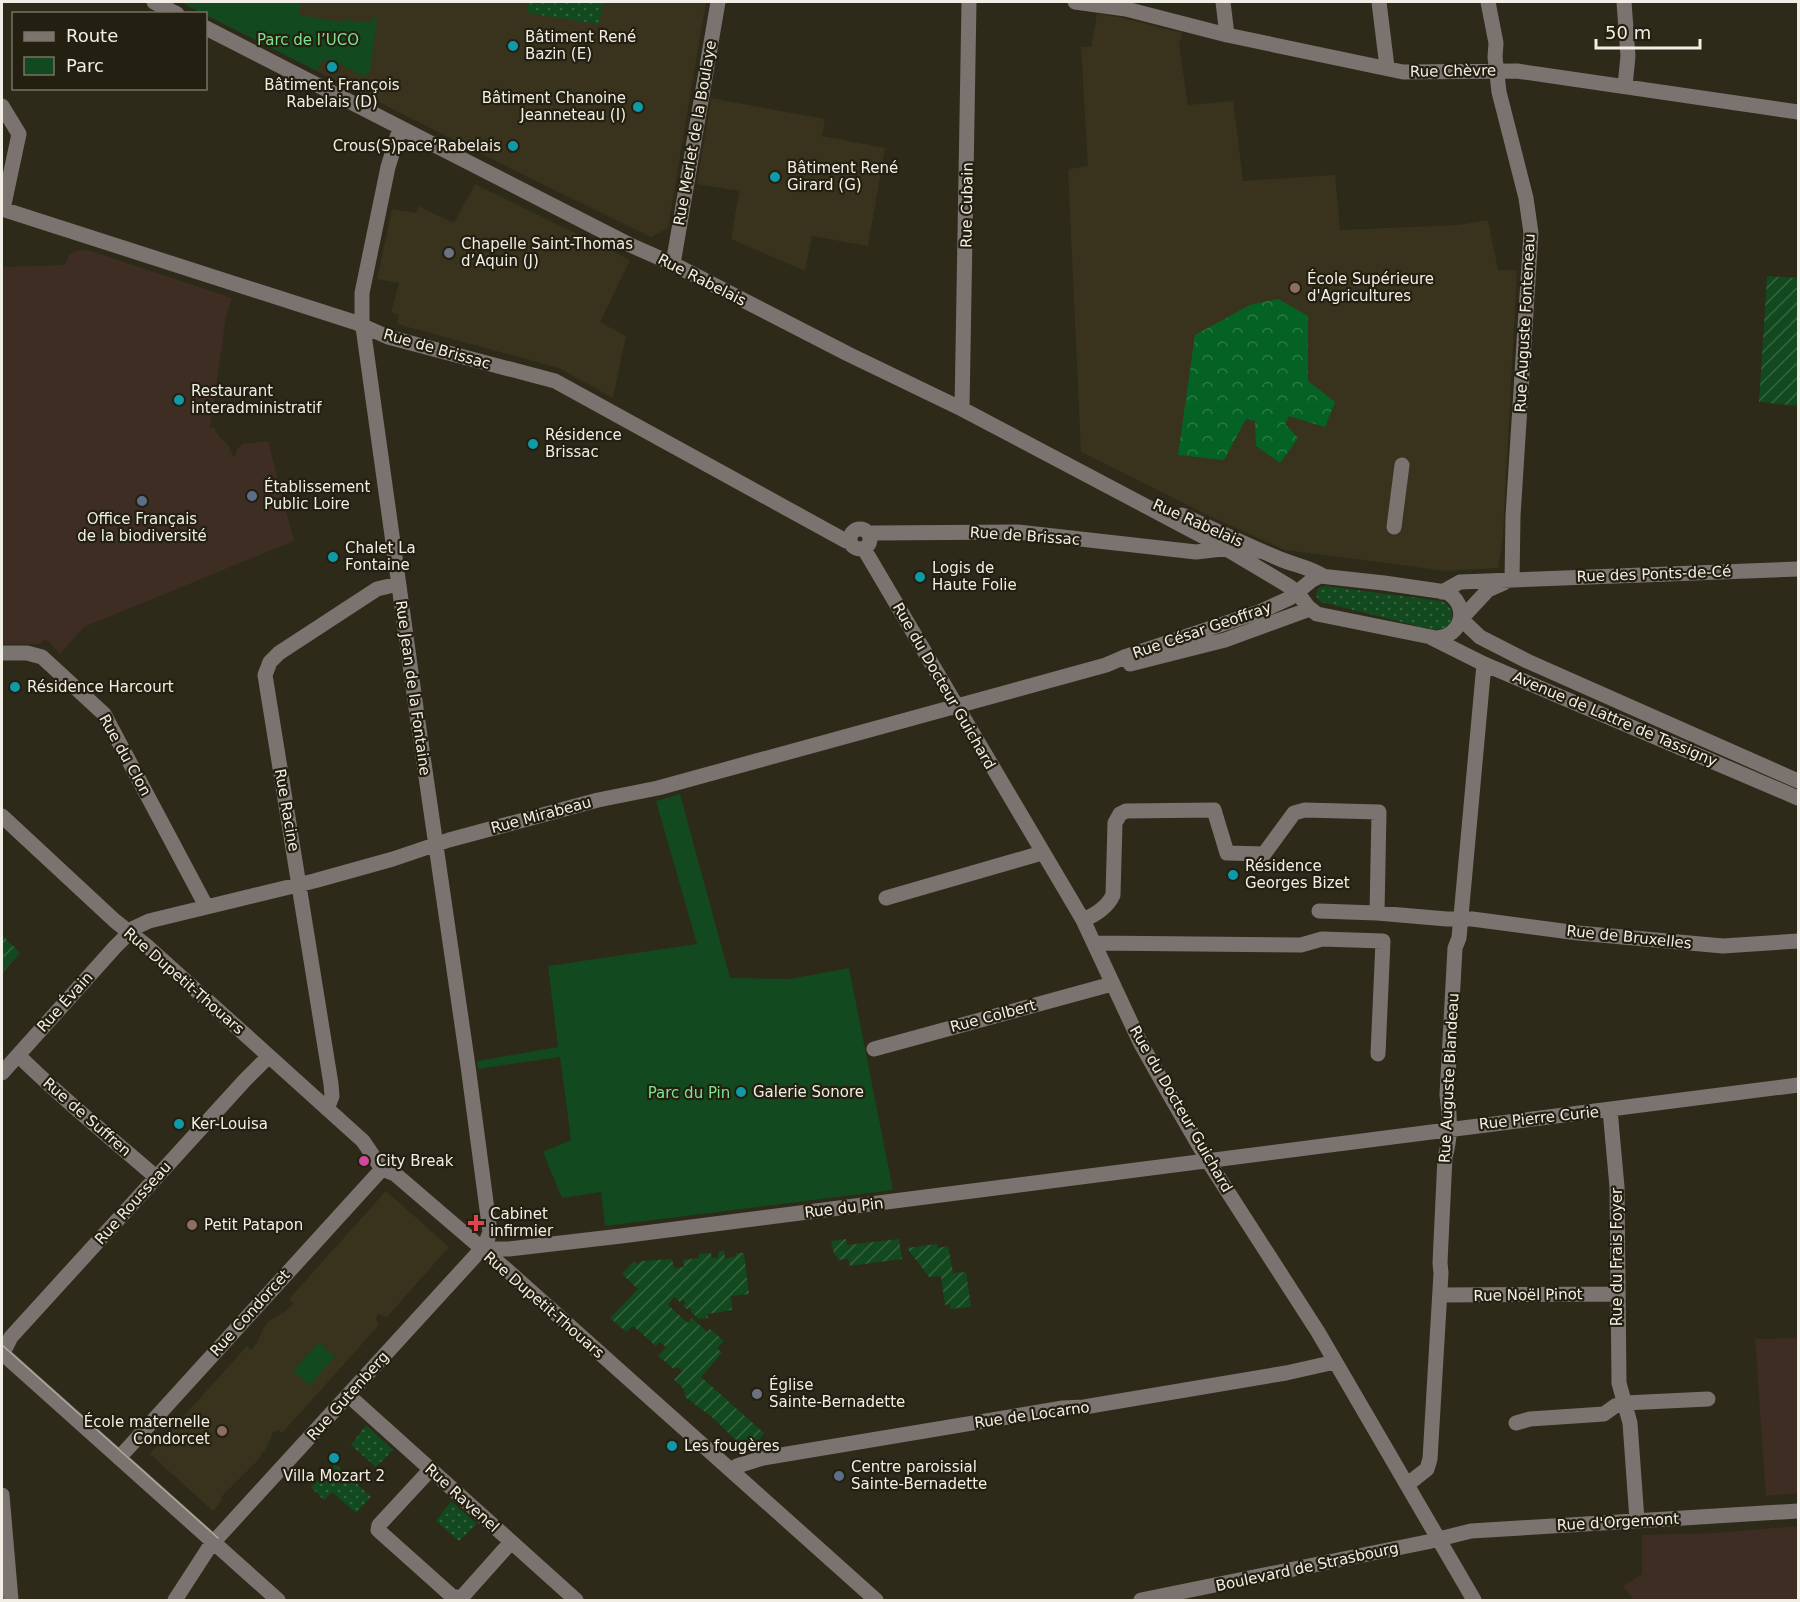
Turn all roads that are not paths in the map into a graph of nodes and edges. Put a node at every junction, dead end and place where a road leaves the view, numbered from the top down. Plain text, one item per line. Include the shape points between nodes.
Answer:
1 (154, 2) edge
2 (718, 2) edge
3 (969, 2) edge
4 (1075, 2) edge
5 (1223, 2) edge
6 (1379, 2) edge
7 (1488, 2) edge
8 (1624, 2) edge
9 (173, 12) edge
10 (207, 29) edge
11 (1227, 34) junction
12 (1387, 67) junction
13 (1497, 70) junction
14 (1625, 86) junction
15 (2, 106) edge
16 (1798, 112) edge
17 (400, 128) junction
18 (2, 209) edge
19 (673, 264) junction
20 (362, 327) junction
21 (962, 409) junction
22 (1402, 465) dead end
23 (1134, 500) junction
24 (1394, 527) dead end
25 (1190, 529) junction
26 (861, 542) junction
27 (1225, 548) junction
28 (1181, 551) junction
29 (1261, 551) junction
30 (1798, 574) edge
31 (1323, 576) junction
32 (1511, 580) junction
33 (398, 584) junction
34 (1297, 592) junction
35 (1442, 592) junction
36 (1310, 609) junction
37 (1461, 619) junction
38 (1432, 638) junction
39 (2, 653) edge
40 (1485, 664) junction
41 (1106, 665) junction
42 (955, 706) junction
43 (1798, 780) edge
44 (1798, 798) edge
45 (2, 816) edge
46 (436, 845) junction
47 (1042, 853) junction
48 (300, 885) junction
49 (886, 898) dead end
50 (206, 906) junction
51 (1319, 911) dead end
52 (1377, 913) junction
53 (1460, 919) junction
54 (1083, 920) junction
55 (129, 932) junction
56 (1798, 941) edge
57 (1094, 943) junction
58 (1112, 984) junction
59 (874, 1049) dead end
60 (1378, 1054) dead end
61 (18, 1055) junction
62 (269, 1056) junction
63 (2, 1073) edge
64 (1798, 1085) edge
65 (327, 1109) junction
66 (1610, 1110) junction
67 (1448, 1129) junction
68 (1208, 1161) junction
69 (382, 1169) junction
70 (156, 1177) junction
71 (481, 1249) junction
72 (1617, 1294) junction
73 (1440, 1295) junction
74 (2, 1354) edge
75 (1335, 1362) junction
76 (348, 1395) junction
77 (1708, 1399) dead end
78 (1625, 1403) junction
79 (1516, 1424) dead end
80 (119, 1458) junction
81 (430, 1470) junction
82 (730, 1470) junction
83 (1408, 1484) junction
84 (2, 1495) edge
85 (1798, 1511) edge
86 (1637, 1520) junction
87 (1438, 1539) junction
88 (216, 1540) junction
89 (511, 1542) junction
90 (5, 1574) edge
91 (11, 1600) edge
92 (175, 1600) edge
93 (278, 1600) edge
94 (288, 1600) edge
95 (576, 1600) edge
96 (876, 1600) edge
97 (1141, 1600) edge
98 (1474, 1600) edge

1 - 9 street
2 - 19 street, Rue Merlet de la Boulaye
3 - 21 street, Rue Cubain
4 - 11 street, Rue Chèvre via 1126,9
5 - 11 street
6 - 12 street
7 - 13 street, Rue Auguste Fonteneau
8 - 14 street via 1628,56
10 - 17 street, Rue Rabelais
11 - 12 street, Rue Chèvre
12 - 13 street, Rue Chèvre via 1403,72
13 - 14 street, Rue Chèvre
13 - 32 street, Rue Auguste Fonteneau via 1531,233
14 - 16 street, Rue Chèvre
15 - 18 street via 19,134
17 - 19 street, Rue Rabelais
17 - 20 street, Rue Jean de la Fontaine via 362,293
18 - 20 street, Rue de Brissac
19 - 21 street, Rue Rabelais
20 - 26 street, Rue de Brissac via 555,381 846,541
20 - 33 street, Rue Jean de la Fontaine
21 - 23 street, Rue Rabelais
22 - 24 street
23 - 25 street, Rue Rabelais
23 - 29 street, Rue Rabelais via 1153,501
25 - 27 street, Rue Rabelais
25 - 28 street via 1195,539 1192,546
26 - 28 street, Rue de Brissac via 873,533 1018,532
26 - 42 street, Rue du Docteur Guichard
27 - 28 street, Rue de Brissac
27 - 29 street, Rue Rabelais
27 - 34 street, Rue Rabelais
29 - 31 street, Rue Rabelais
30 - 32 street, Rue des Ponts-de-Cé
31 - 34 street, Rue César Geoffray
31 - 35 street, Rue Rabelais
32 - 35 street, Rue des Ponts-de-Cé via 1460,582
32 - 37 street, Rue des Ponts-de-Cé via 1488,590
33 - 46 street, Rue Jean de la Fontaine
33 - 48 street, Rue Racine via 376,589 279,652 266,668 264,682
34 - 36 street
34 - 41 street, Rue César Geoffray via 1259,612
35 - 37 street via 1457,601
36 - 38 street, Avenue de Lattre de Tassigny
36 - 41 street, Rue César Geoffray via 1198,648 1129,664
37 - 38 street, Rue des Ponts-de-Cé via 1451,635
37 - 43 street, Avenue de Lattre de Tassigny via 1480,637 1527,661
38 - 40 street, Avenue de Lattre de Tassigny
39 - 50 street, Rue du Clon via 42,657 104,714
40 - 44 street, Avenue de Lattre de Tassigny
40 - 53 street, Rue Auguste Blandeau
41 - 42 street, Rue César Geoffray
42 - 46 street, Rue Mirabeau
42 - 47 street, Rue du Docteur Guichard
45 - 55 street, Rue Dupetit-Thouars
46 - 48 street, Rue Mirabeau
46 - 71 street, Rue Jean de la Fontaine via 490,1232
47 - 49 street
47 - 54 street, Rue du Docteur Guichard
48 - 50 street, Rue Mirabeau
48 - 65 street, Rue Racine via 332,1090
50 - 55 street, Rue Mirabeau via 149,921
51 - 52 street
52 - 53 street, Rue de Bruxelles
52 - 54 street via 1379,812 1294,813 1264,854 1227,854 1214,810 1130,810 1120,814 1115,823 1114,890 1110,901
53 - 56 street, Rue de Bruxelles via 1724,946
53 - 67 street, Rue Auguste Blandeau via 1455,948
54 - 57 street, Rue du Docteur Guichard
55 - 61 street, Rue Évain
55 - 62 street, Rue Dupetit-Thouars
57 - 58 street, Rue du Docteur Guichard
57 - 60 street via 1301,945 1322,939 1383,941
58 - 59 street, Rue Colbert
58 - 68 street, Rue du Docteur Guichard via 1145,1052
61 - 63 street, Rue Évain
61 - 70 street, Rue de Suffren
62 - 65 street, Rue Dupetit-Thouars
62 - 70 street, Rue Rousseau
64 - 66 street, Rue Pierre Curie
65 - 69 street, Rue Dupetit-Thouars via 363,1141
66 - 67 street, Rue Pierre Curie
66 - 72 street, Rue du Frais Foyer via 1617,1187
67 - 68 street, Rue Pierre Curie
67 - 73 street, Rue Auguste Blandeau
68 - 71 street, Rue du Pin via 509,1249
68 - 75 street, Rue du Docteur Guichard
69 - 71 street, Rue Dupetit-Thouars via 395,1174
69 - 80 street, Rue Condorcet
70 - 74 street, Rue Rousseau via 11,1337
71 - 76 street, Rue Gutenberg
71 - 82 street, Rue Dupetit-Thouars
72 - 73 street, Rue Noël Pinot
72 - 78 street, Rue du Frais Foyer via 1619,1383
73 - 83 street, Rue Auguste Blandeau via 1430,1459 1427,1469
74 - 80 street
75 - 82 street, Rue de Locarno via 1095,1406 763,1458
75 - 83 street, Rue du Docteur Guichard
76 - 81 street, Rue Ravenel
76 - 88 street, Rue Gutenberg
77 - 78 street
78 - 79 street via 1604,1414 1530,1419
78 - 86 street, Rue du Frais Foyer
80 - 88 street
81 - 89 street, Rue Ravenel
81 - 89 street via 378,1527 420,1568 453,1597 462,1597
82 - 96 street, Rue Dupetit-Thouars
83 - 87 street, Rue du Docteur Guichard
84 - 90 street
85 - 86 street, Rue d'Orgemont
86 - 87 street, Rue d'Orgemont via 1499,1528
87 - 97 street, Boulevard de Strasbourg
87 - 98 street, Rue du Docteur Guichard
88 - 92 street, Rue Gutenberg
88 - 93 street
88 - 94 street
89 - 95 street, Rue Ravenel
90 - 91 street

